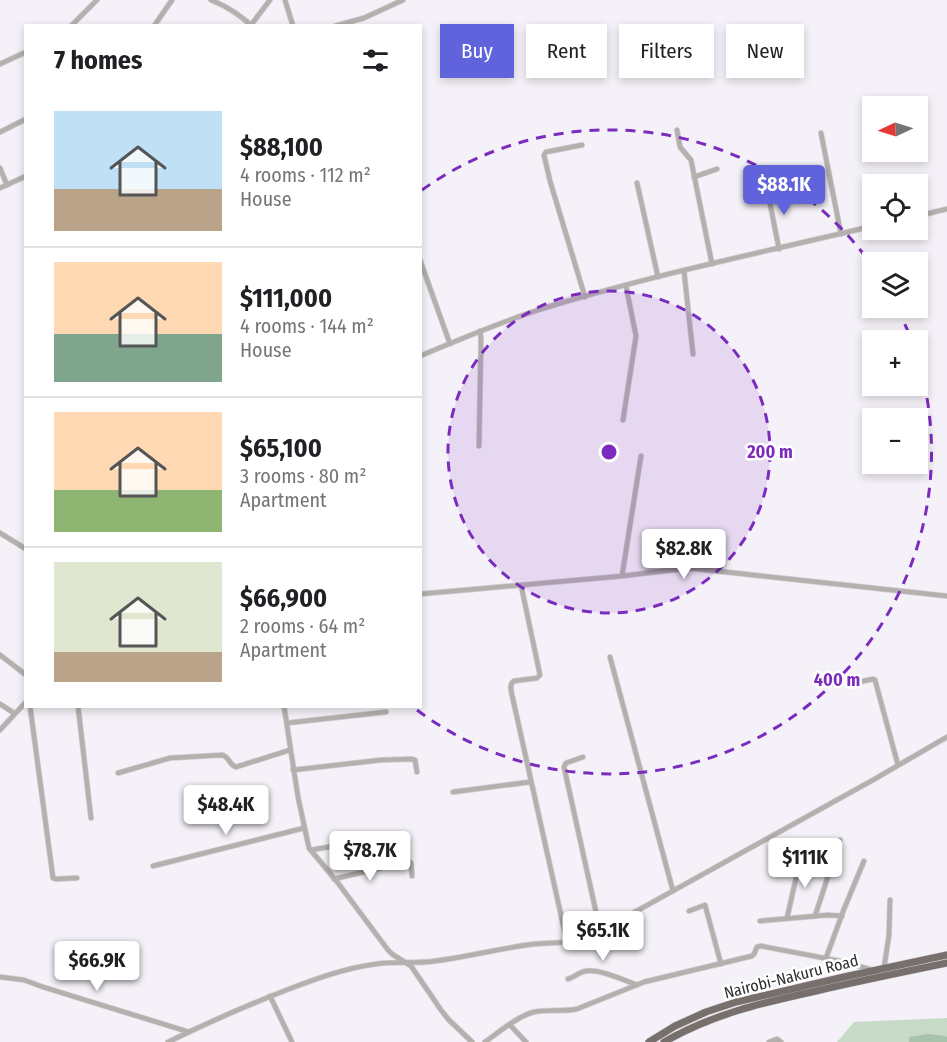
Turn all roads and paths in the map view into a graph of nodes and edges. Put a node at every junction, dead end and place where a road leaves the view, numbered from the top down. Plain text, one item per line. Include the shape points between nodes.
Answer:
1 (97, 0) edge
2 (172, 0) edge
3 (212, 0) edge
4 (270, 0) edge
5 (285, 0) edge
6 (403, 0) edge
7 (73, 24) edge
8 (155, 24) edge
9 (250, 24) edge
10 (252, 24) edge
11 (292, 24) edge
12 (342, 24) edge
13 (24, 53) edge
14 (0, 64) edge
15 (24, 120) edge
16 (676, 130) dead end
17 (0, 132) edge
18 (821, 133) dead end
19 (582, 146) dead end
20 (0, 168) edge
21 (717, 169) dead end
22 (24, 177) edge
23 (694, 177) junction
24 (637, 183) dead end
25 (7, 185) junction
26 (0, 188) edge
27 (767, 188) dead end
28 (947, 209) edge
29 (928, 214) edge
30 (862, 229) edge
31 (841, 234) junction
32 (779, 249) junction
33 (712, 264) junction
34 (422, 266) edge
35 (684, 271) junction
36 (658, 277) junction
37 (626, 286) junction
38 (585, 297) junction
39 (480, 331) junction
40 (450, 344) junction
41 (693, 354) dead end
42 (422, 355) edge
43 (623, 420) dead end
44 (479, 446) dead end
45 (641, 456) dead end
46 (0, 532) edge
47 (24, 548) edge
48 (622, 576) junction
49 (521, 585) junction
50 (422, 594) edge
51 (947, 596) edge
52 (0, 655) edge
53 (610, 657) dead end
54 (24, 673) edge
55 (854, 682) dead end
56 (0, 704) edge
57 (24, 704) edge
58 (30, 708) edge
59 (78, 708) edge
60 (284, 708) edge
61 (386, 712) dead end
62 (14, 713) junction
63 (287, 723) junction
64 (0, 730) edge
65 (947, 737) edge
66 (290, 750) junction
67 (583, 757) dead end
68 (898, 765) junction
69 (293, 770) junction
70 (417, 772) dead end
71 (118, 773) dead end
72 (530, 782) junction
73 (453, 792) dead end
74 (91, 818) dead end
75 (304, 828) junction
76 (404, 834) dead end
77 (840, 840) dead end
78 (311, 850) junction
79 (801, 856) dead end
80 (864, 861) dead end
81 (153, 866) dead end
82 (412, 876) dead end
83 (77, 878) dead end
84 (334, 879) junction
85 (673, 891) junction
86 (890, 900) dead end
87 (689, 911) dead end
88 (814, 916) junction
89 (842, 916) junction
90 (787, 918) junction
91 (760, 921) dead end
92 (602, 930) junction
93 (567, 942) junction
94 (947, 955) edge
95 (826, 958) junction
96 (406, 962) junction
97 (947, 963) edge
98 (721, 964) junction
99 (884, 968) junction
100 (874, 970) junction
101 (0, 977) edge
102 (568, 979) dead end
103 (637, 985) junction
104 (270, 996) junction
105 (510, 1025) junction
106 (189, 1032) junction
107 (168, 1042) edge
108 (292, 1042) edge
109 (472, 1042) edge
110 (485, 1042) edge
111 (526, 1042) edge
112 (649, 1042) edge
113 (664, 1042) edge
114 (769, 1042) edge
115 (781, 1042) edge

1 - 7 street
2 - 8 street
3 - 9 street
4 - 10 street
5 - 11 street
6 - 12 street
13 - 14 street
15 - 17 street
16 - 23 street via 680,147 691,159
18 - 31 street
19 - 38 street via 544,155
20 - 25 street
21 - 23 street
22 - 25 street
23 - 33 street
24 - 36 street
25 - 26 street
27 - 32 street
28 - 29 street
30 - 31 street
31 - 32 street
32 - 33 street
33 - 35 street
34 - 40 street
35 - 36 street
35 - 41 street
36 - 37 street
37 - 38 street
37 - 43 street via 636,336
38 - 39 street
39 - 40 street
39 - 44 street
40 - 42 street
45 - 48 street
46 - 47 street
48 - 49 street
48 - 51 street via 696,568
49 - 50 street
49 - 72 street via 540,675 511,685
52 - 54 street
53 - 85 street
55 - 68 street via 875,680
56 - 62 street
57 - 62 street
58 - 83 street via 53,878
59 - 74 street
60 - 63 street
61 - 63 street
62 - 64 street
63 - 66 street
65 - 68 street
66 - 69 street
66 - 71 street via 236,767 222,755 170,758
67 - 92 street via 564,767
68 - 85 street
69 - 70 street via 412,759
69 - 75 street
72 - 73 street
72 - 93 street
75 - 78 street
75 - 81 street
76 - 78 street
77 - 88 street
78 - 84 street
79 - 90 street
80 - 89 street
82 - 84 street via 409,861
84 - 96 street via 388,950
85 - 92 street
86 - 99 street
87 - 98 street via 705,904
88 - 89 street
88 - 90 street
89 - 95 street
90 - 91 street
92 - 93 street
93 - 96 street
94 - 99 highway, Nairobi-Nakuru Road
95 - 98 street via 761,946 756,947 752,956
95 - 100 street
96 - 104 street via 344,970
96 - 109 street via 449,1020
97 - 113 highway via 761,1003 720,1015
98 - 103 street
99 - 100 highway, Nairobi-Nakuru Road
100 - 112 highway, Nairobi-Nakuru Road via 736,1002 675,1026
101 - 106 street via 24,980
102 - 103 street via 587,971
103 - 105 street via 577,1009 531,1013
104 - 106 street
104 - 108 street
105 - 110 street
105 - 111 street
106 - 107 street
114 - 115 street

